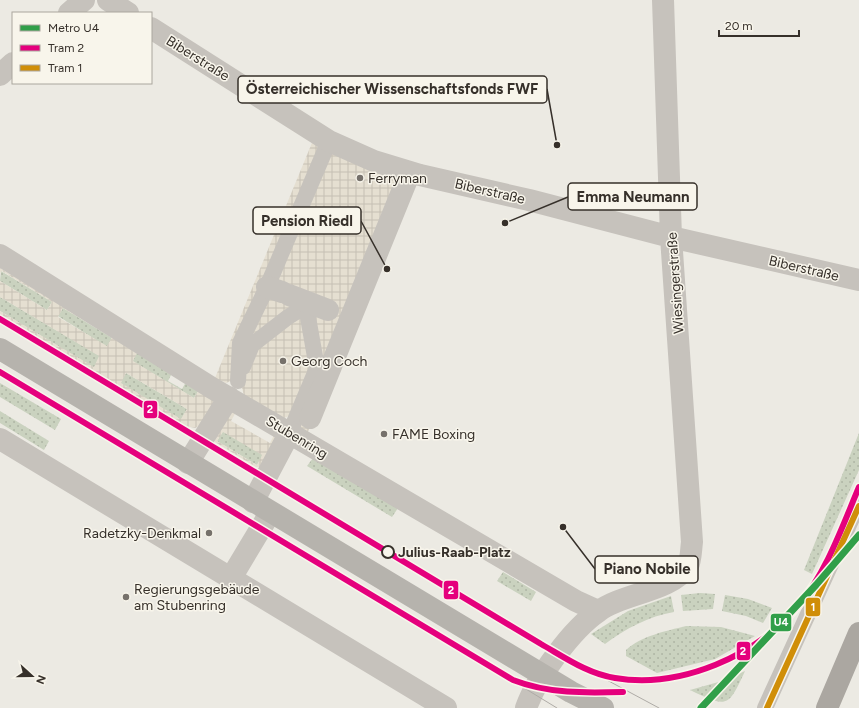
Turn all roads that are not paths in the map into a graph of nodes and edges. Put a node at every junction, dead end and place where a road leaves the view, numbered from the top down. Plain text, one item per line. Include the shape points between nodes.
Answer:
1 (84, 0) edge
2 (108, 0) edge
3 (663, 0) edge
4 (70, 12) edge
5 (126, 12) edge
6 (152, 29) edge
7 (12, 65) edge
8 (0, 75) edge
9 (329, 141) junction
10 (410, 172) junction
11 (671, 237) junction
12 (0, 255) edge
13 (859, 280) edge
14 (279, 291) junction
15 (338, 314) junction
16 (0, 349) edge
17 (233, 389) junction
18 (310, 418) dead end
19 (290, 432) junction
20 (0, 439) edge
21 (188, 464) junction
22 (859, 503) edge
23 (261, 507) junction
24 (231, 578) junction
25 (598, 611) junction
26 (859, 633) edge
27 (544, 675) junction
28 (446, 708) edge
29 (526, 708) edge
30 (603, 708) edge
31 (765, 708) edge
32 (827, 708) edge

1 - 4 street
2 - 5 street
3 - 11 street, Wiesingerstraße
6 - 9 street, Biberstraße
7 - 8 street
9 - 10 street, Biberstraße via 374,161
9 - 14 lane
10 - 11 street, Biberstraße
10 - 15 street
11 - 13 street, Biberstraße
11 - 25 street, Wiesingerstraße via 692,542 688,565 672,581
12 - 17 street, Stubenring
14 - 15 street
14 - 17 lane via 240,343
15 - 18 street
16 - 21 main road
17 - 19 street, Stubenring
17 - 19 lane via 252,345 306,306 317,368
17 - 21 street
19 - 23 street
19 - 25 street, Stubenring via 576,601
20 - 24 street
21 - 23 main road
22 - 31 lane
23 - 24 street
23 - 27 main road
24 - 28 street
25 - 27 street via 576,632
26 - 32 main road
27 - 29 street
27 - 30 main road

